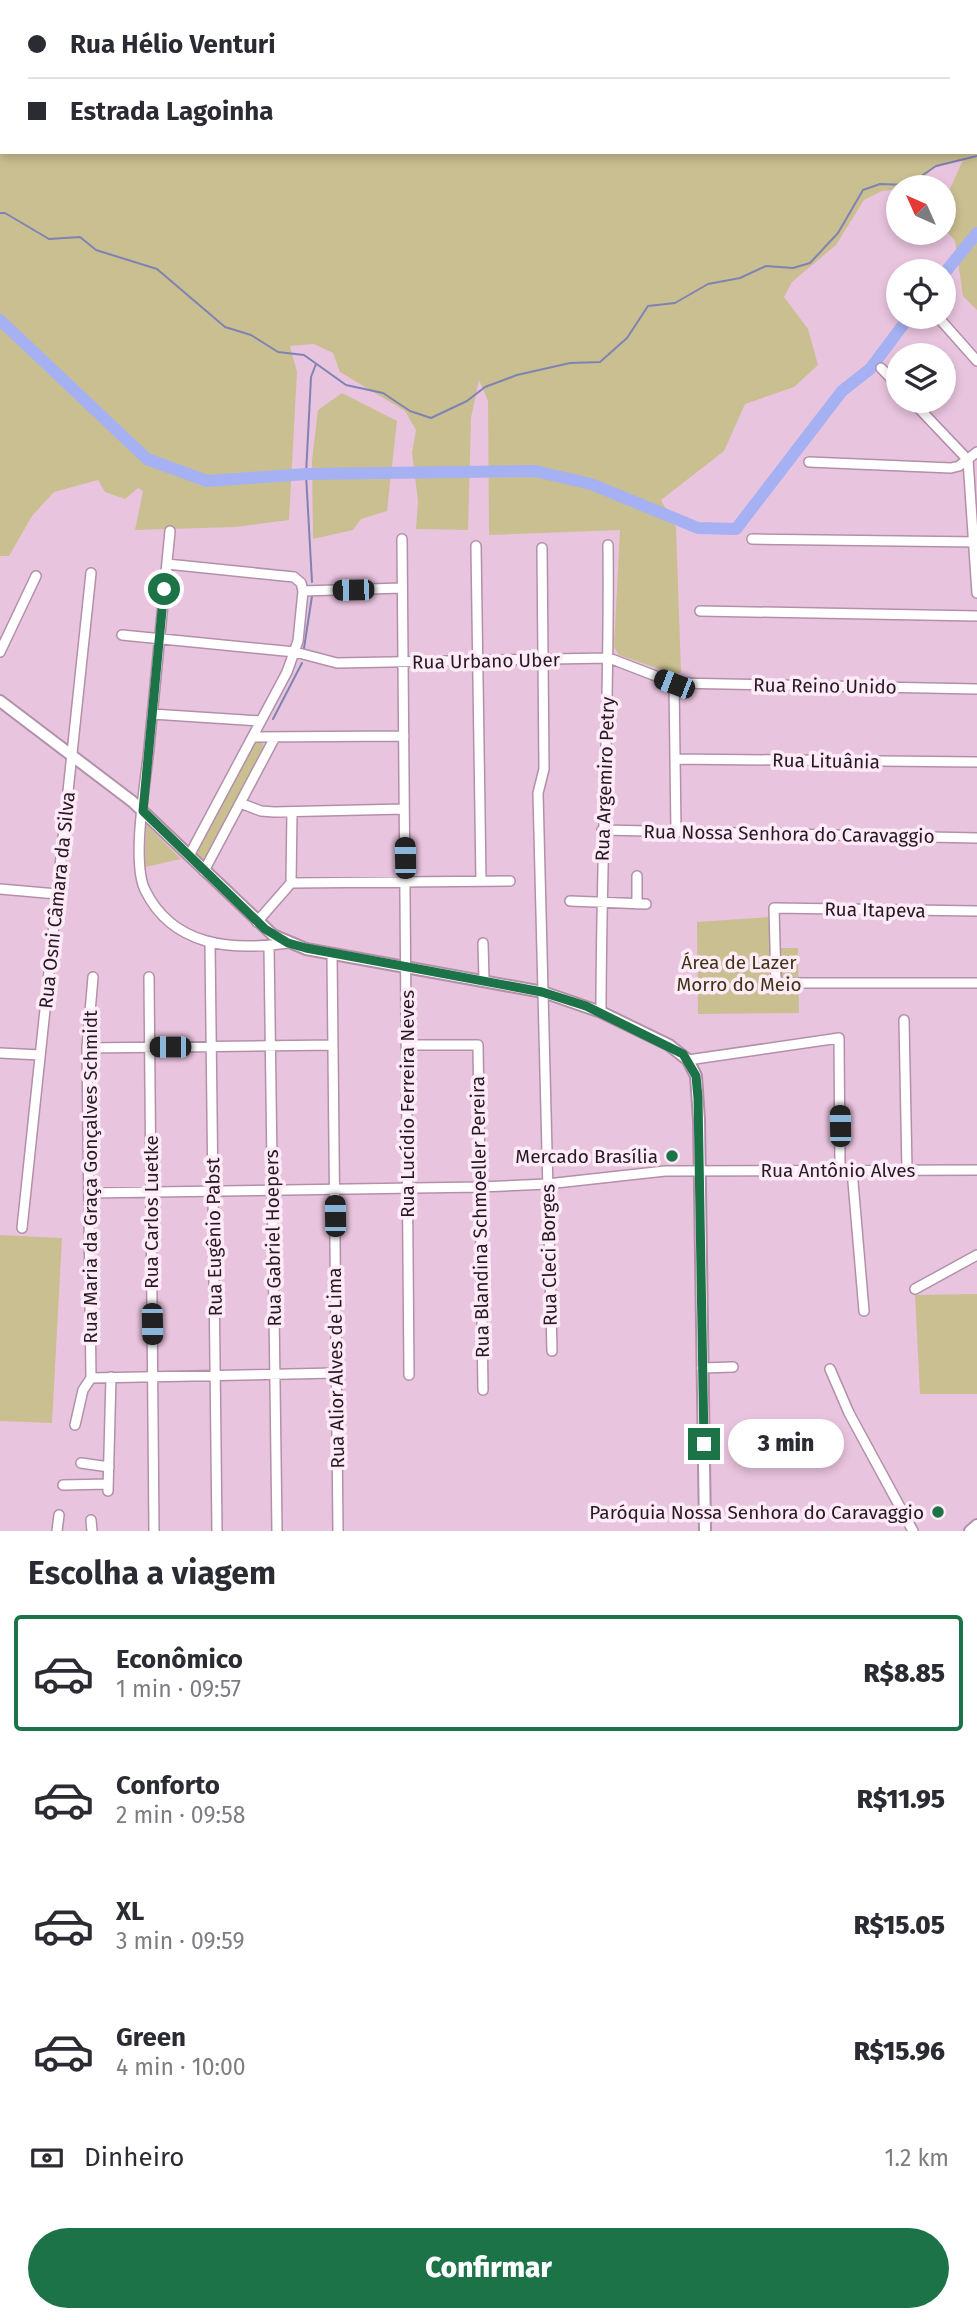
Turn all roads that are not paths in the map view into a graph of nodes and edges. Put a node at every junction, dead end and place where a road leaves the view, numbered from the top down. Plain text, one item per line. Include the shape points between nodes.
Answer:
1 (949, 329) edge
2 (977, 361) edge
3 (881, 368) dead end
4 (886, 373) edge
5 (923, 413) edge
6 (977, 452) edge
7 (968, 460) junction
8 (809, 462) dead end
9 (170, 531) dead end
10 (402, 539) dead end
11 (752, 539) dead end
12 (976, 542) edge
13 (608, 545) dead end
14 (476, 546) dead end
15 (542, 548) dead end
16 (167, 565) junction
17 (91, 573) dead end
18 (36, 576) dead end
19 (402, 588) junction
20 (303, 591) junction
21 (977, 593) edge
22 (700, 611) dead end
23 (977, 616) edge
24 (122, 635) dead end
25 (160, 639) junction
26 (295, 652) junction
27 (0, 653) edge
28 (609, 658) junction
29 (543, 660) junction
30 (478, 661) junction
31 (403, 662) junction
32 (674, 684) junction
33 (977, 689) edge
34 (0, 701) edge
35 (152, 714) junction
36 (261, 722) junction
37 (404, 736) junction
38 (253, 737) junction
39 (274, 739) junction
40 (72, 755) junction
41 (675, 759) junction
42 (977, 762) edge
43 (240, 803) junction
44 (404, 808) junction
45 (143, 811) junction
46 (292, 812) junction
47 (601, 830) junction
48 (676, 831) junction
49 (977, 838) edge
50 (189, 856) junction
51 (204, 871) junction
52 (637, 876) dead end
53 (481, 881) junction
54 (510, 881) dead end
55 (405, 882) junction
56 (291, 883) junction
57 (0, 889) edge
58 (57, 894) junction
59 (570, 901) dead end
60 (601, 902) junction
61 (977, 911) edge
62 (257, 922) junction
63 (288, 943) junction
64 (483, 943) dead end
65 (210, 944) junction
66 (269, 946) junction
67 (332, 954) junction
68 (406, 966) junction
69 (93, 977) dead end
70 (149, 977) dead end
71 (484, 980) junction
72 (977, 983) edge
73 (542, 992) junction
74 (601, 1012) junction
75 (904, 1020) dead end
76 (333, 1045) junction
77 (407, 1045) junction
78 (211, 1046) junction
79 (270, 1046) junction
80 (150, 1047) junction
81 (87, 1048) junction
82 (0, 1053) edge
83 (40, 1055) junction
84 (688, 1060) junction
85 (840, 1170) junction
86 (852, 1170) junction
87 (907, 1170) junction
88 (977, 1170) edge
89 (700, 1171) junction
90 (547, 1184) junction
91 (480, 1187) junction
92 (408, 1189) junction
93 (334, 1190) junction
94 (213, 1191) junction
95 (272, 1191) junction
96 (151, 1192) junction
97 (89, 1193) junction
98 (22, 1228) dead end
99 (977, 1255) edge
100 (915, 1289) dead end
101 (864, 1311) dead end
102 (552, 1351) dead end
103 (733, 1367) dead end
104 (702, 1368) junction
105 (830, 1368) dead end
106 (336, 1373) junction
107 (275, 1374) junction
108 (215, 1375) junction
109 (409, 1375) dead end
110 (111, 1377) junction
111 (153, 1377) junction
112 (90, 1378) junction
113 (483, 1390) dead end
114 (75, 1425) dead end
115 (80, 1463) dead end
116 (108, 1467) junction
117 (63, 1485) dead end
118 (59, 1515) dead end
119 (91, 1520) dead end
120 (977, 1525) edge
121 (57, 1531) edge
122 (92, 1531) edge
123 (154, 1531) edge
124 (217, 1531) edge
125 (277, 1531) edge
126 (338, 1531) edge
127 (705, 1531) edge
128 (913, 1531) edge
129 (970, 1531) edge

1 - 2 street
3 - 4 street
5 - 7 street
6 - 7 street
7 - 8 street via 951,468
7 - 12 street
9 - 16 street
10 - 19 street, Rua Lucídio Ferreira Neves
11 - 12 street
12 - 21 street
13 - 28 street, Rua Argemiro Petry
14 - 30 street
15 - 29 street, Rua Cleci Borges
16 - 20 street via 298,579
16 - 25 street
17 - 40 street, Rua Osni Câmara da Silva
18 - 27 street
19 - 20 street
19 - 31 street, Rua Lucídio Ferreira Neves
20 - 26 street
22 - 23 street
24 - 25 street, Rua Urbano Uber
25 - 26 street, Rua Urbano Uber
25 - 35 street
26 - 31 street, Rua Urbano Uber via 337,663
26 - 36 street
28 - 29 street, Rua Urbano Uber
28 - 32 street, Rua Urbano Uber
28 - 47 street, Rua Argemiro Petry
29 - 30 street, Rua Urbano Uber
29 - 73 street, Rua Cleci Borges via 544,769 538,793
30 - 31 street, Rua Urbano Uber
30 - 53 street
31 - 37 street, Rua Lucídio Ferreira Neves
32 - 33 street, Rua Reino Unido
32 - 41 street
34 - 40 main road
35 - 36 street
35 - 45 street
36 - 38 street
37 - 39 street
37 - 44 street, Rua Lucídio Ferreira Neves
38 - 39 street
38 - 50 street
39 - 43 street
40 - 45 main road
40 - 58 street, Rua Osni Câmara da Silva
41 - 42 street, Rua Lituânia
41 - 48 street
43 - 46 street via 261,811
43 - 51 street
44 - 46 street
44 - 55 street, Rua Lucídio Ferreira Neves
45 - 50 main road
45 - 65 street via 141,871 146,892 175,927
46 - 56 street
47 - 48 street, Rua Nossa Senhora do Caravaggio
47 - 60 street, Rua Argemiro Petry
48 - 49 street, Rua Nossa Senhora do Caravaggio
50 - 51 main road
51 - 62 main road
52 - 60 street via 641,904
53 - 54 street
53 - 55 street
55 - 56 street
55 - 68 street, Rua Lucídio Ferreira Neves
56 - 62 street
57 - 58 street
58 - 83 street, Rua Osni Câmara da Silva
59 - 60 street
60 - 74 street, Rua Argemiro Petry
61 - 72 street, Rua Itapeva via 774,908 776,983
62 - 63 main road
63 - 66 street
63 - 67 main road
64 - 71 street
65 - 66 street
65 - 78 street, Rua Eugênio Pabst
66 - 79 street, Rua Gabriel Hoepers
67 - 68 main road
67 - 76 street, Rua Alior Alves de Lima
68 - 71 main road
68 - 77 street, Rua Lucídio Ferreira Neves
69 - 81 street, Rua Maria da Graça Gonçalves Schmidt
70 - 80 street, Rua Carlos Luetke
71 - 73 main road
73 - 74 main road
73 - 90 street, Rua Cleci Borges
74 - 84 main road via 669,1045
75 - 87 street
76 - 79 street
76 - 93 street, Rua Alior Alves de Lima
77 - 91 street, Rua Blandina Schmoeller Pereira via 478,1045
77 - 92 street, Rua Lucídio Ferreira Neves
78 - 79 street
78 - 80 street
78 - 94 street, Rua Eugênio Pabst
79 - 95 street, Rua Gabriel Hoepers
80 - 81 street
80 - 96 street, Rua Carlos Luetke
81 - 97 street, Rua Maria da Graça Gonçalves Schmidt
82 - 83 street
83 - 98 street, Rua Osni Câmara da Silva
84 - 85 street via 839,1038
84 - 89 main road via 697,1084
85 - 86 street, Rua Antônio Alves
85 - 89 street, Rua Antônio Alves
86 - 87 street, Rua Antônio Alves
86 - 101 street
87 - 88 street, Rua Antônio Alves
89 - 90 street, Rua Antônio Alves
89 - 104 main road
90 - 91 street, Rua Antônio Alves
90 - 102 street, Rua Cleci Borges
91 - 92 street, Rua Antônio Alves
91 - 113 street, Rua Blandina Schmoeller Pereira
92 - 93 street, Rua Antônio Alves
92 - 109 street, Rua Lucídio Ferreira Neves
93 - 95 street, Rua Antônio Alves
93 - 106 street, Rua Alior Alves de Lima
94 - 95 street, Rua Antônio Alves
94 - 96 street, Rua Antônio Alves
94 - 108 street, Rua Eugênio Pabst
95 - 107 street, Rua Gabriel Hoepers
96 - 97 street, Rua Antônio Alves
96 - 111 street, Rua Carlos Luetke
97 - 112 street, Rua Maria da Graça Gonçalves Schmidt
99 - 100 street
103 - 104 street
104 - 127 main road
105 - 128 street
106 - 107 street
106 - 126 street, Rua Alior Alves de Lima
107 - 108 street
107 - 125 street, Rua Gabriel Hoepers
108 - 111 street
108 - 124 street, Rua Eugênio Pabst
110 - 111 street
110 - 112 street
110 - 116 street
111 - 123 street, Rua Carlos Luetke
112 - 114 street
115 - 116 street
116 - 117 street via 108,1488
118 - 121 street
119 - 122 street
120 - 129 main road

